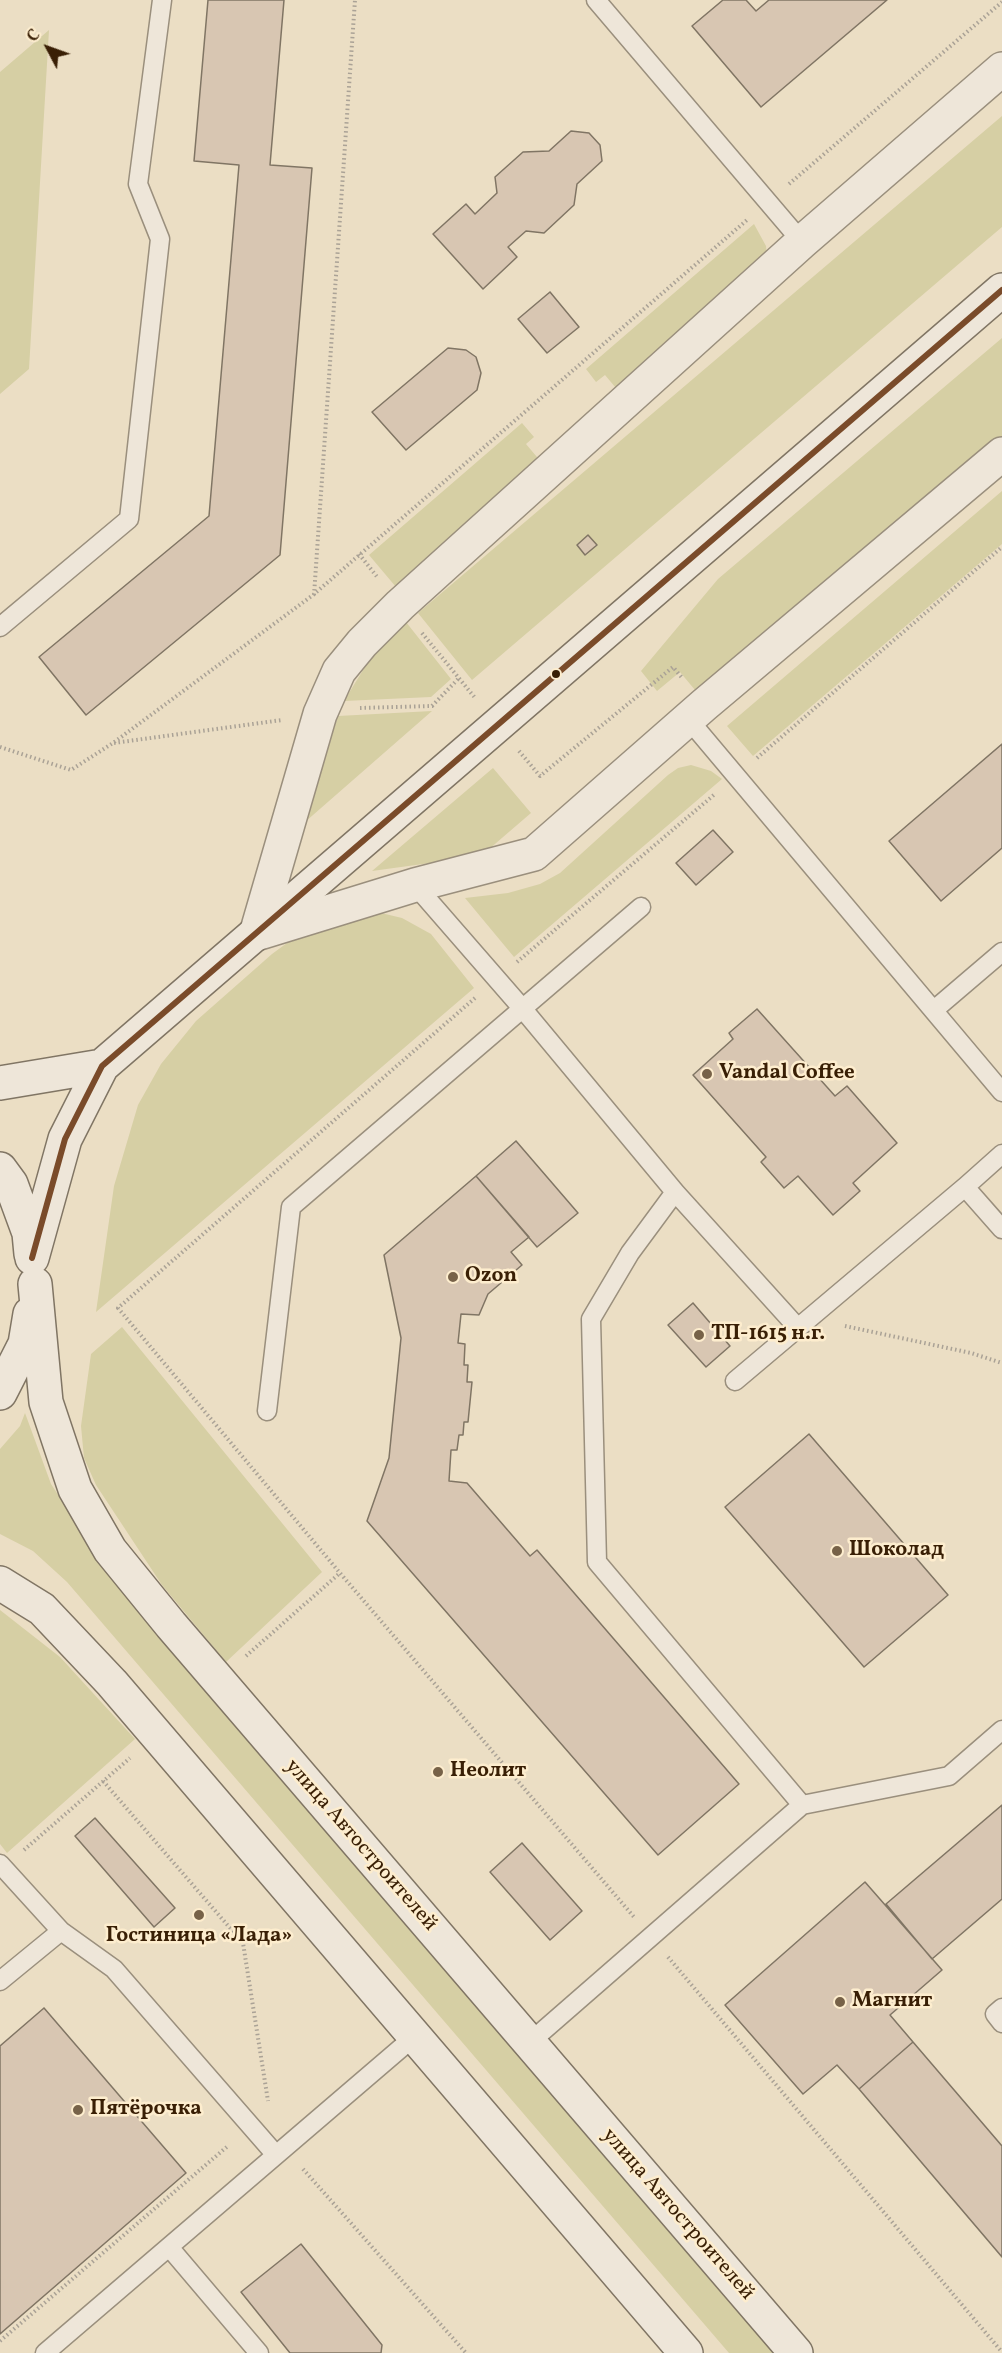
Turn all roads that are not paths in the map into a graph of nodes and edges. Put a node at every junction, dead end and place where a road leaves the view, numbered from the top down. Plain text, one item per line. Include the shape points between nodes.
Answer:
1 (162, 0) edge
2 (596, 0) edge
3 (1002, 69) edge
4 (802, 242) junction
5 (1002, 290) edge
6 (1002, 454) edge
7 (0, 627) edge
8 (697, 713) junction
9 (415, 885) junction
10 (641, 907) dead end
11 (256, 933) junction
12 (1002, 952) edge
13 (522, 1008) junction
14 (934, 1010) junction
15 (102, 1066) junction
16 (0, 1083) edge
17 (1002, 1092) edge
18 (1002, 1154) edge
19 (0, 1169) edge
20 (965, 1187) junction
21 (675, 1192) junction
22 (1002, 1229) edge
23 (33, 1271) junction
24 (803, 1323) junction
25 (735, 1381) dead end
26 (0, 1393) edge
27 (267, 1411) dead end
28 (0, 1583) edge
29 (1002, 1730) edge
30 (802, 1804) junction
31 (0, 1864) edge
32 (61, 1931) junction
33 (0, 1981) edge
34 (1002, 2008) edge
35 (1002, 2023) edge
36 (415, 2036) junction
37 (529, 2043) junction
38 (280, 2152) junction
39 (169, 2247) junction
40 (45, 2353) edge
41 (259, 2353) edge
42 (686, 2353) edge
43 (795, 2353) edge

1 - 7 lane via 138,184 160,239 129,519
2 - 4 lane
3 - 4 main road
4 - 11 main road via 399,605 339,671 320,714
5 - 11 main road
6 - 8 main road
8 - 9 main road via 534,854
8 - 14 lane via 736,776
9 - 11 main road
9 - 13 lane
10 - 13 lane
11 - 15 main road
12 - 14 lane
13 - 21 lane
13 - 27 lane via 291,1208
14 - 17 lane
15 - 16 main road
15 - 23 main road via 66,1139
18 - 20 lane
19 - 23 main road via 11,1184 29,1233
20 - 22 lane
20 - 24 lane
21 - 24 lane
21 - 30 lane via 630,1253 591,1319 597,1562
23 - 26 main road via 25,1344
23 - 37 main road, улица Автостроителей via 46,1402 75,1489 110,1550
24 - 25 lane
28 - 36 main road via 42,1609 112,1683
29 - 30 lane via 949,1776
30 - 37 lane
31 - 32 lane
32 - 33 lane
32 - 38 lane via 114,1968
34 - 35 lane via 995,2014
36 - 38 lane
36 - 42 main road
37 - 43 main road, улица Автостроителей
38 - 39 lane
39 - 40 lane
39 - 41 lane

